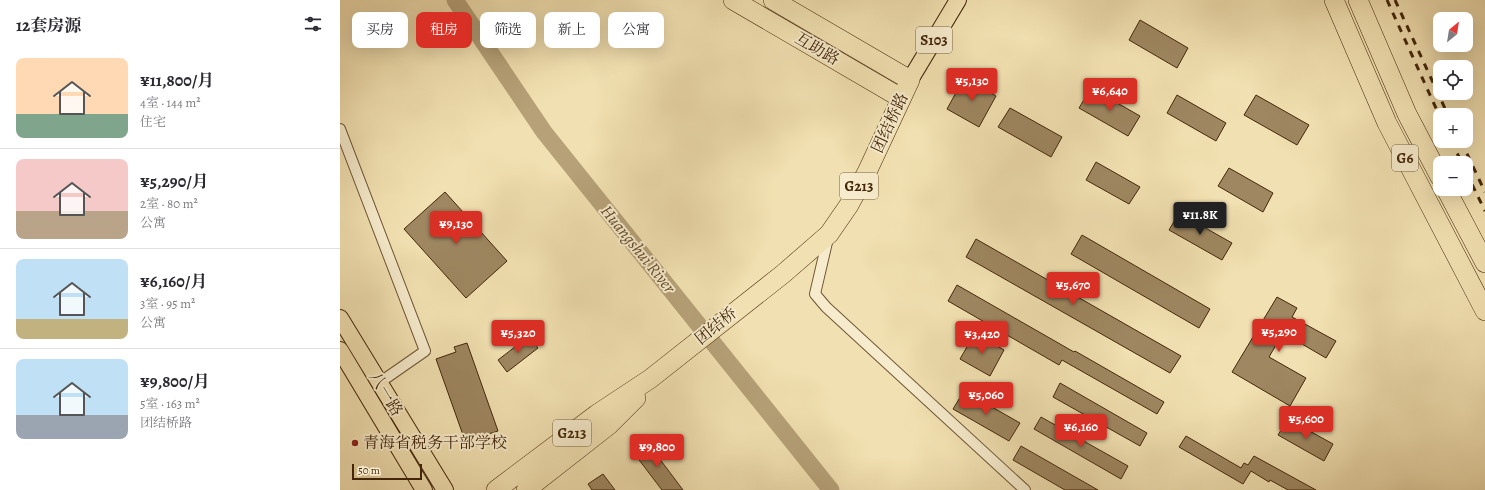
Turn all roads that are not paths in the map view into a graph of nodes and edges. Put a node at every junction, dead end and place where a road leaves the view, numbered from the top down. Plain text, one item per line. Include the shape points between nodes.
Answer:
1 (733, 0) edge
2 (773, 0) edge
3 (958, 0) edge
4 (1334, 0) edge
5 (1358, 0) edge
6 (910, 80) junction
7 (901, 98) junction
8 (340, 129) edge
9 (1433, 164) edge
10 (1450, 196) edge
11 (829, 234) junction
12 (1485, 263) edge
13 (783, 274) joint
14 (1485, 311) edge
15 (340, 318) edge
16 (340, 350) edge
17 (650, 379) junction
18 (379, 383) junction
19 (424, 490) edge
20 (445, 490) edge
21 (496, 490) edge
22 (526, 490) edge
23 (1025, 490) edge

1 - 7 highway, 互助路
2 - 6 highway, 互助路
3 - 6 main road, 团结桥路 / S103
4 - 14 highway, G6 via 1387,123
5 - 9 highway, G6 via 1407,114
6 - 7 highway, 团结桥路 / G213
7 - 11 highway, 团结桥路 / G213 via 868,172
8 - 18 street via 425,351
10 - 12 highway
11 - 13 highway, 团结桥路 / G213
11 - 23 street via 816,294 826,307
13 - 17 highway, 团结桥 / G213
15 - 18 main road, 八一路
16 - 19 main road, 八一路
17 - 21 highway, G213 via 597,414
17 - 22 highway, G213 via 639,395 609,425
18 - 20 main road, 八一路

